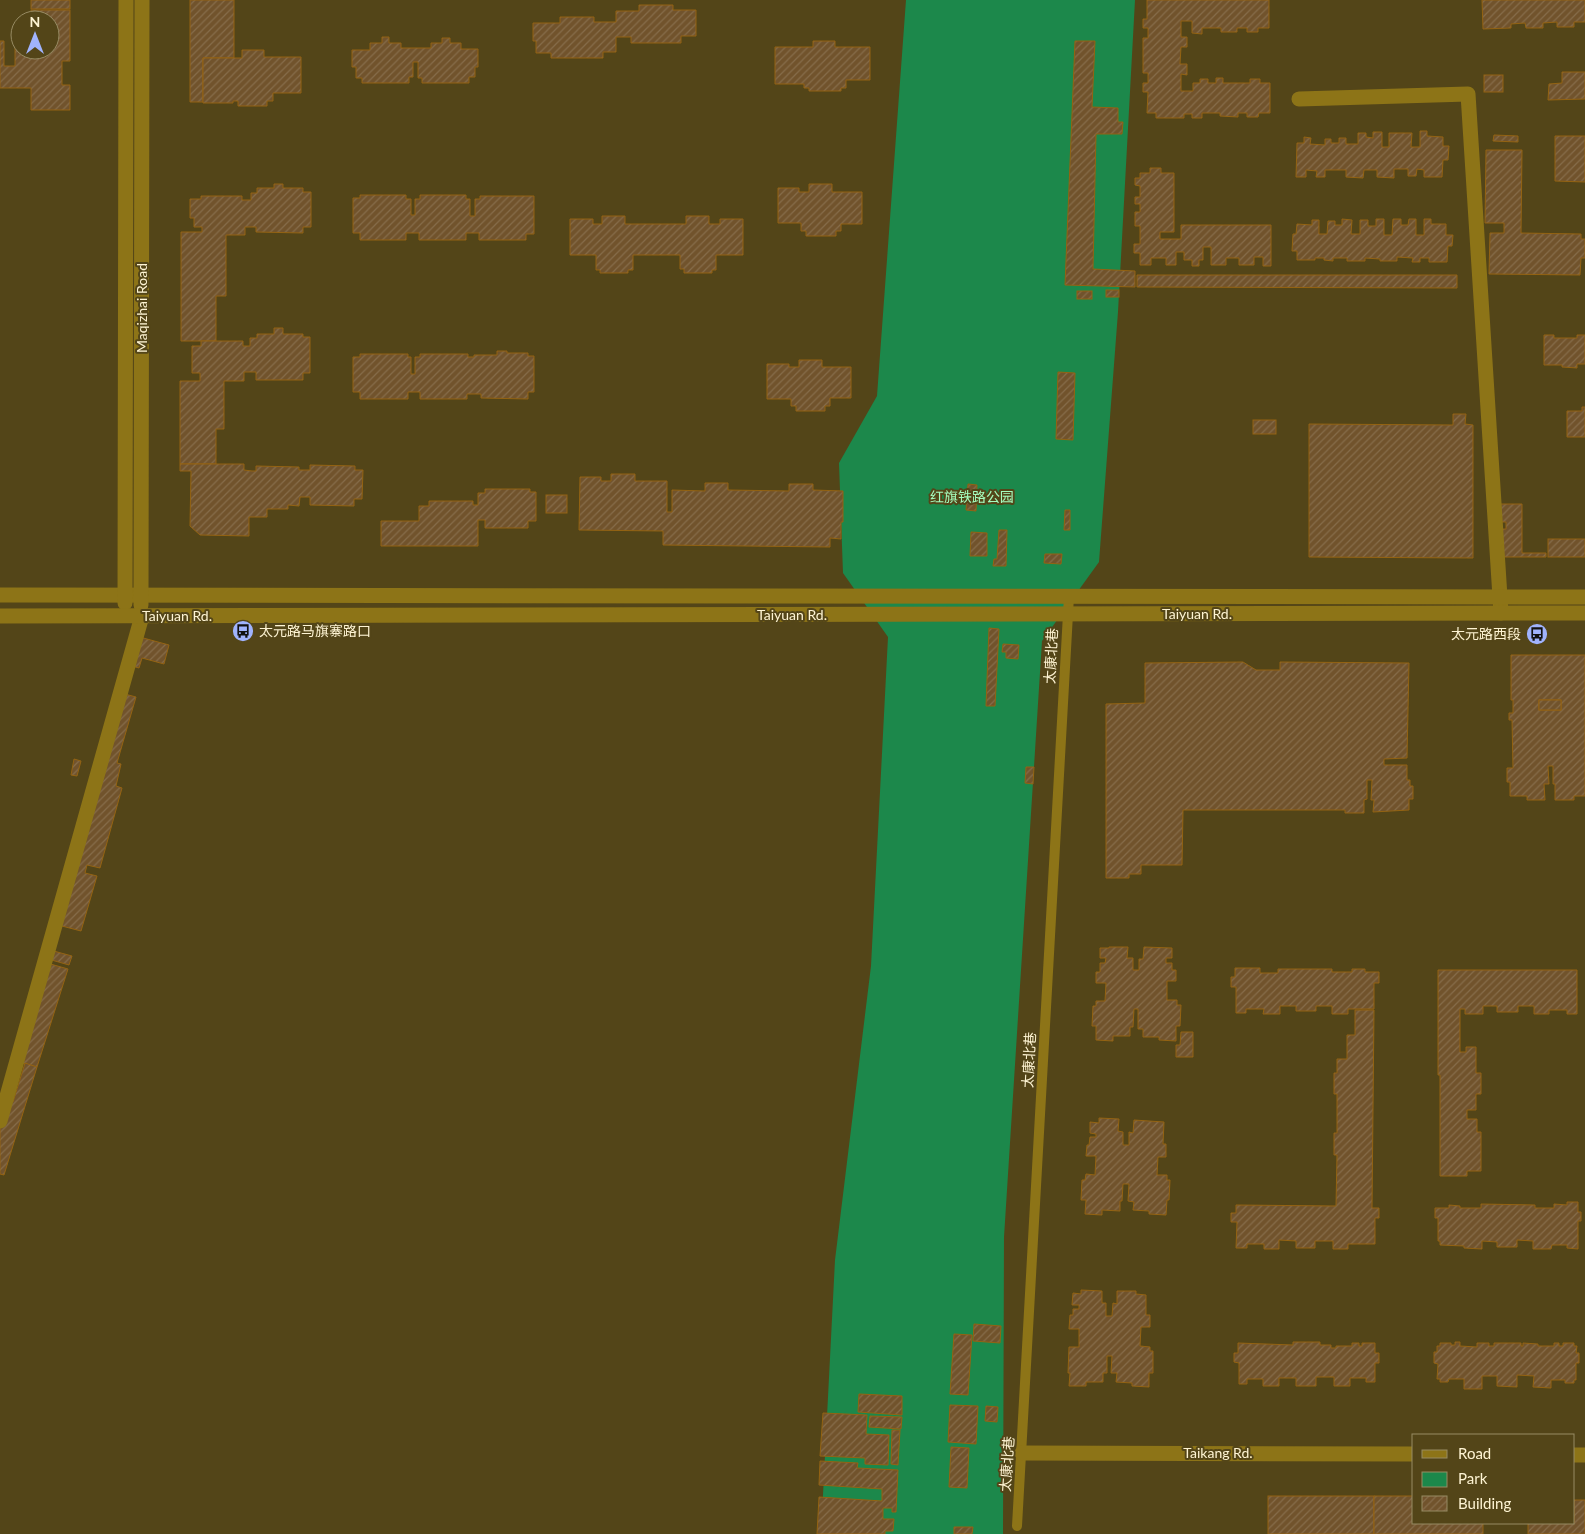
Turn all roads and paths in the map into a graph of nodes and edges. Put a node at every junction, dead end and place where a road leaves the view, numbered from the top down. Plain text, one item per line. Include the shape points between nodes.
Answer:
1 (126, 0) edge
2 (142, 0) edge
3 (1299, 99) dead end
4 (0, 595) edge
5 (125, 595) junction
6 (141, 596) junction
7 (1069, 596) junction
8 (1500, 597) junction
9 (1585, 597) edge
10 (1501, 613) junction
11 (1585, 613) edge
12 (125, 615) junction
13 (1067, 615) junction
14 (0, 616) edge
15 (142, 616) junction
16 (0, 1122) edge
17 (1022, 1453) junction
18 (1412, 1454) edge
19 (1017, 1526) dead end

1 - 5 main road, Maqizhai Road
2 - 6 main road, Maqizhai Road
3 - 8 main road via 1468,94
4 - 5 main road, Taiyuan Rd.
5 - 6 main road, Taiyuan Rd.
5 - 12 main road, Maqizhai Road
6 - 7 main road, Taiyuan Rd.
6 - 15 main road, Maqizhai Road
7 - 8 main road, Taiyuan Rd.
7 - 13 lane, 太康北巷
8 - 9 main road, Taiyuan Rd.
8 - 10 main road
10 - 11 main road, Taiyuan Rd.
10 - 13 main road, Taiyuan Rd.
12 - 14 main road, Taiyuan Rd.
12 - 15 main road, Taiyuan Rd.
13 - 15 main road, Taiyuan Rd.
13 - 17 lane, 太康北巷
15 - 16 main road, Maqizhai Road
17 - 18 main road, Taikang Rd.
17 - 19 lane, 太康北巷

